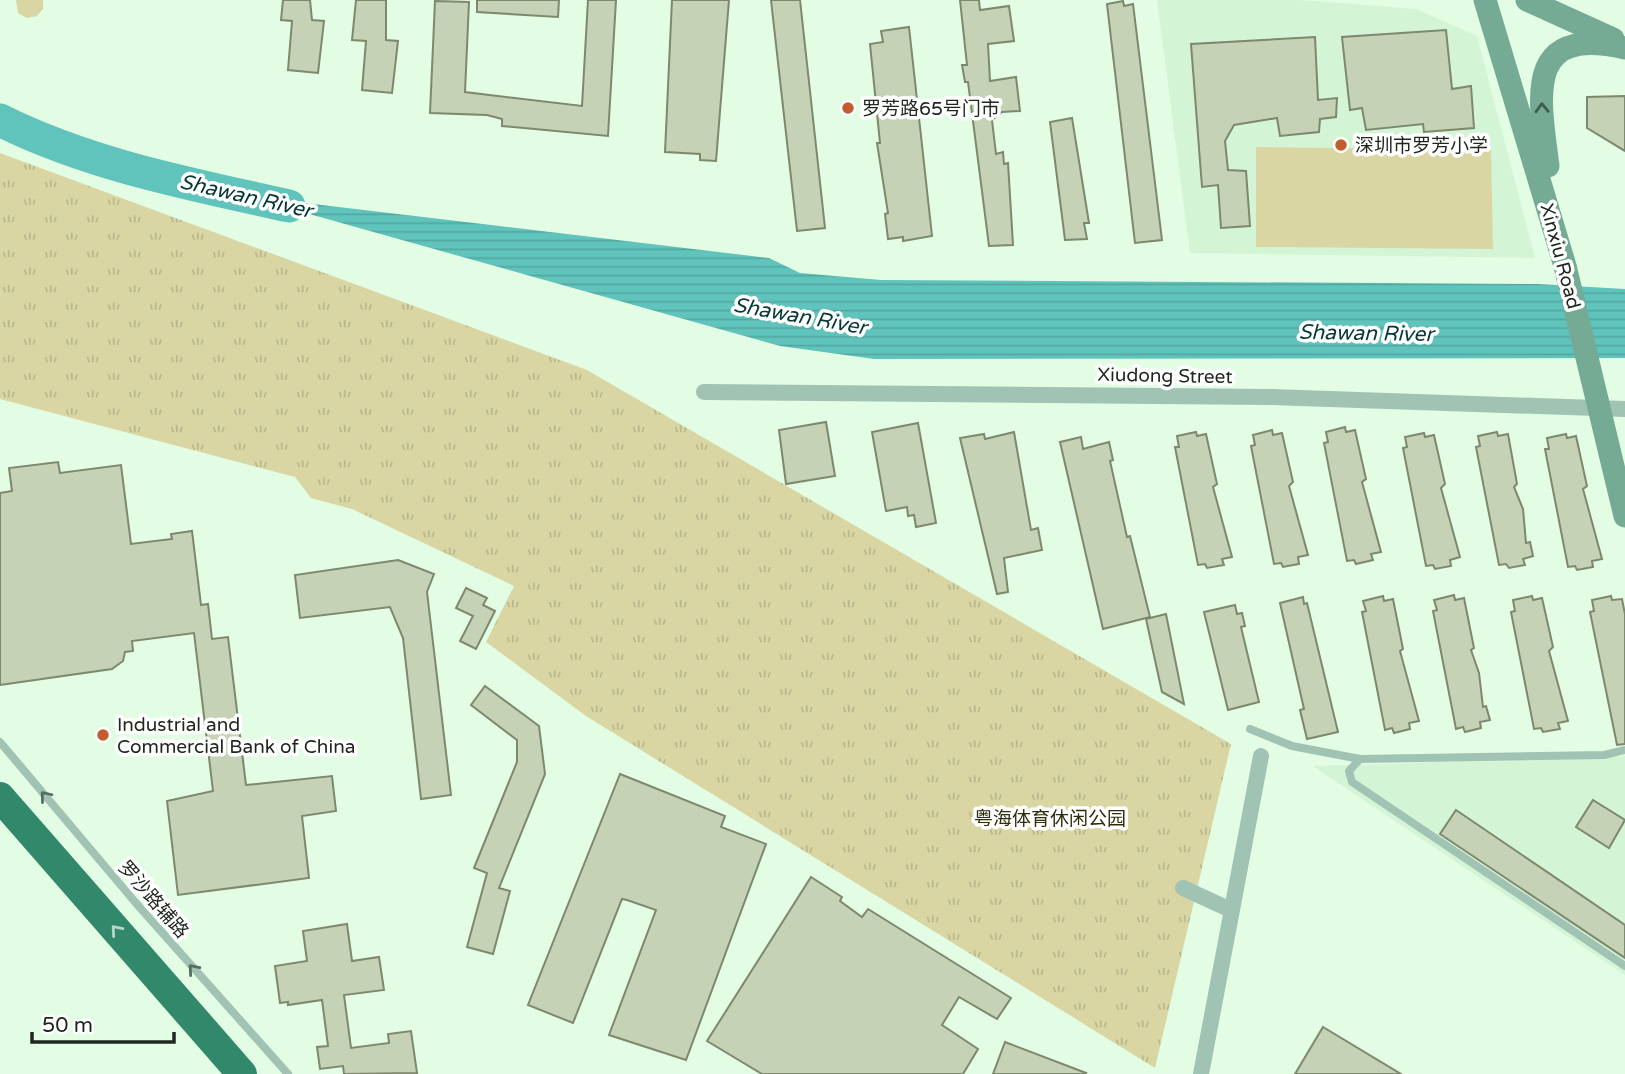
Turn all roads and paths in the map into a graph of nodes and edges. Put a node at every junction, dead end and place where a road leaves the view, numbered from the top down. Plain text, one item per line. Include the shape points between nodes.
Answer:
1 (1485, 0) edge
2 (1527, 0) edge
3 (1625, 46) edge
4 (1562, 258) junction
5 (704, 392) dead end
6 (1600, 408) junction
7 (1625, 409) edge
8 (1625, 516) edge
9 (1250, 729) dead end
10 (0, 742) edge
11 (1625, 750) edge
12 (1261, 756) dead end
13 (1360, 759) junction
14 (0, 797) edge
15 (1183, 888) dead end
16 (1231, 910) junction
17 (1625, 966) edge
18 (242, 1074) edge
19 (288, 1074) edge
20 (1202, 1074) edge

1 - 4 main road, Xinxiu Road
2 - 3 main road
4 -> 3 main road via 1542,118 1541,79 1559,52 1594,41
4 - 6 main road, Xinxiu Road
5 - 6 street, Xiudong Street via 1271,397
6 - 7 street, Xiudong Street
6 - 8 main road, Xinxiu Road
9 - 13 lane via 1292,746
19 -> 10 lane, 罗沙路辅路
11 - 13 lane via 1604,755
12 - 16 street
13 - 17 lane via 1349,771 1352,782
18 -> 14 highway
15 - 16 street
16 - 20 street

